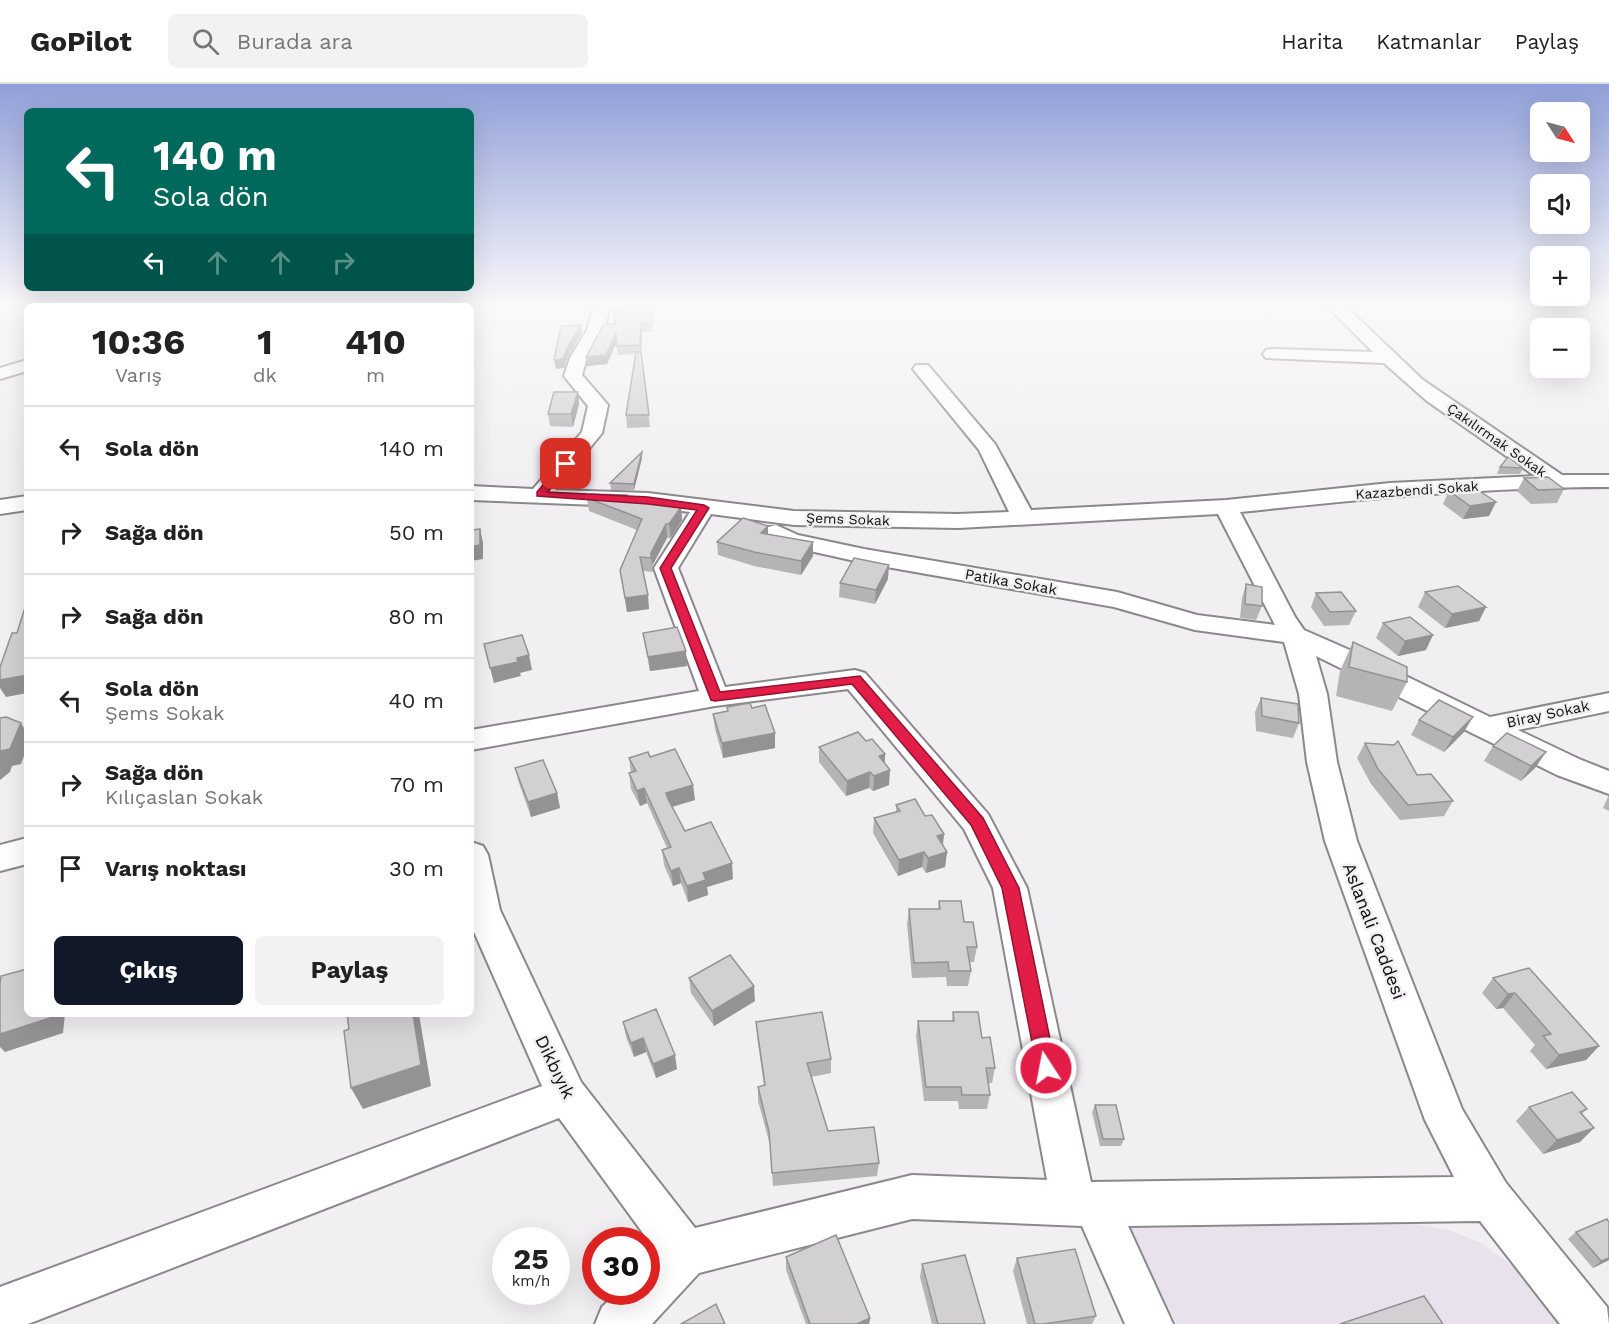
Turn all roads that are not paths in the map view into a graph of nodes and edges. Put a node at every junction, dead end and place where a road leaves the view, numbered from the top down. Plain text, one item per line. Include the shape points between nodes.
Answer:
1 (576, 360) edge
2 (1390, 360) edge
3 (24, 366) edge
4 (922, 369) dead end
5 (0, 374) edge
6 (1557, 481) junction
7 (1609, 481) edge
8 (474, 493) edge
9 (540, 494) junction
10 (24, 503) edge
11 (0, 507) edge
12 (1226, 507) junction
13 (704, 508) junction
14 (733, 511) junction
15 (1024, 518) junction
16 (1294, 636) junction
17 (715, 697) junction
18 (1609, 702) edge
19 (1487, 727) junction
20 (474, 739) edge
21 (1609, 783) edge
22 (24, 852) edge
23 (0, 858) edge
24 (474, 870) edge
25 (567, 1096) junction
26 (1490, 1199) junction
27 (1084, 1203) junction
28 (686, 1253) junction
29 (0, 1311) edge
30 (619, 1324) edge
31 (1149, 1324) edge
32 (1590, 1324) edge

1 - 9 street via 573,376 598,405 592,433
2 - 6 street, Çakılırmak Sokak via 1418,385
3 - 5 street
4 - 15 street via 988,448
6 - 7 street, Kazazbendi Sokak
6 - 12 street, Kazazbendi Sokak via 1390,490
8 - 9 street, Şems Sokak
9 - 13 street, Şems Sokak via 648,500
10 - 11 street
12 - 15 street, Şems Sokak
12 - 16 street, Aslanali Caddesi
13 - 14 street, Şems Sokak
13 - 17 street via 666,568
14 - 15 street, Şems Sokak via 794,518
14 - 16 street, Patika Sokak via 791,540 1117,600 1195,622
16 - 19 street, Patika Sokak
16 - 26 street, Aslanali Caddesi via 1313,694 1322,762 1341,842 1446,1120
17 - 20 street
17 - 27 street via 855,679 977,822 1010,888
18 - 19 street, Biray Sokak
19 - 21 street, Patika Sokak
22 - 23 street
24 - 25 street, Dikbıyık via 482,910
25 - 28 street, Dikbıyık
25 - 29 street
26 - 27 street
26 - 32 street, Aslanali Caddesi
27 - 28 street via 912,1197
27 - 31 street
28 - 30 street

